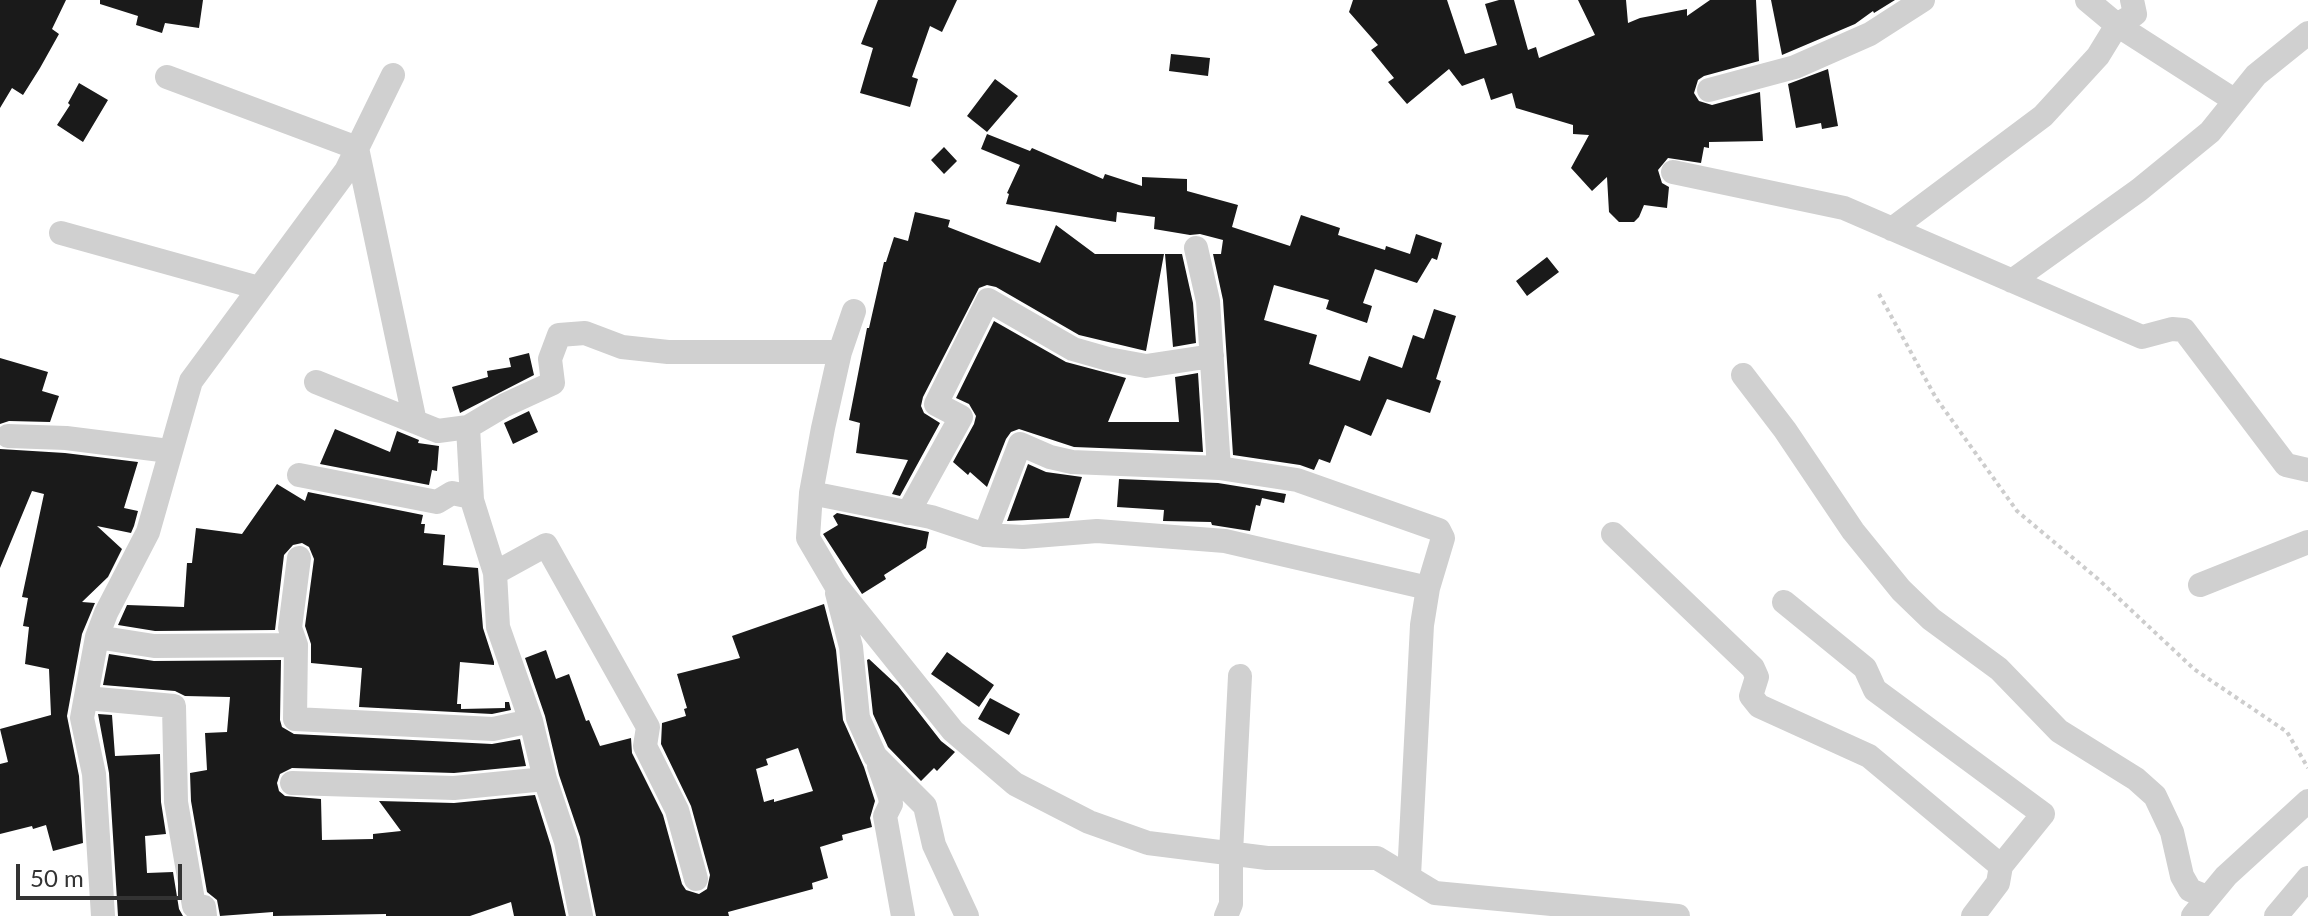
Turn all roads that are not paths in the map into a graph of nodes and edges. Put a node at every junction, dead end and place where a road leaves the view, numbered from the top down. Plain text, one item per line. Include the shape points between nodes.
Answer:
1 (1923, 0) edge
2 (2087, 0) edge
3 (2132, 0) edge
4 (2117, 25) junction
5 (2308, 33) edge
6 (393, 75) dead end
7 (167, 77) dead end
8 (1709, 90) dead end
9 (2234, 100) junction
10 (357, 148) junction
11 (1673, 172) dead end
12 (1892, 229) junction
13 (61, 233) dead end
14 (1196, 248) dead end
15 (2012, 281) junction
16 (259, 288) junction
17 (854, 311) dead end
18 (840, 352) junction
19 (1212, 356) junction
20 (1743, 375) dead end
21 (316, 382) dead end
22 (415, 422) junction
23 (468, 427) junction
24 (8, 436) dead end
25 (169, 451) junction
26 (1219, 468) junction
27 (2308, 470) edge
28 (299, 475) dead end
29 (811, 493) junction
30 (471, 497) junction
31 (908, 513) junction
32 (1613, 534) dead end
33 (985, 535) junction
34 (2308, 542) edge
35 (299, 558) dead end
36 (495, 573) junction
37 (835, 584) junction
38 (2200, 585) dead end
39 (1428, 588) junction
40 (1784, 602) dead end
41 (97, 637) junction
42 (296, 645) junction
43 (1240, 676) dead end
44 (86, 698) junction
45 (531, 721) junction
46 (875, 756) junction
47 (545, 779) junction
48 (292, 783) dead end
49 (2308, 801) edge
50 (1231, 853) junction
51 (2001, 866) junction
52 (1409, 876) junction
53 (2308, 878) edge
54 (696, 879) dead end
55 (1438, 905) edge
56 (2200, 907) edge
57 (103, 916) edge
58 (205, 916) edge
59 (581, 916) edge
60 (903, 916) edge
61 (967, 916) edge
62 (1226, 916) edge
63 (1678, 916) edge
64 (1973, 916) edge
65 (2276, 916) edge

1 - 8 street via 1870,34 1795,67
2 - 4 street
3 - 4 street via 2135,14
4 - 9 street
4 - 12 street via 2098,56 2043,116
5 - 9 street
6 - 10 street
7 - 10 street
9 - 15 street via 2210,132 2139,190
10 - 16 street via 346,171
10 - 22 street
11 - 12 street via 1844,208
12 - 15 street
13 - 16 street
14 - 19 street via 1208,301
15 - 27 street via 2142,337 2184,330 2286,465
16 - 25 street via 191,381
17 - 18 street
18 - 23 street via 668,352 622,347 585,333 559,335 550,359 553,383
18 - 29 street
19 - 26 street
19 - 31 street via 1146,366 1108,359 1073,349 988,300 936,404 961,417
20 - 56 street via 1901,590 1999,669 2059,731 2155,796 2172,832 2182,876
21 - 22 street
22 - 23 street via 438,431
23 - 30 street
24 - 25 street
25 - 41 street via 148,532
26 - 33 street via 1072,462 1020,444
26 - 39 street via 1297,480 1439,530 1443,538
28 - 30 street via 437,502 452,493
29 - 31 street
29 - 37 street via 808,538
30 - 36 street
31 - 33 street
32 - 51 street via 1753,668 1757,677 1751,696 1759,706 1869,756
33 - 39 street via 1097,531 1225,541
34 - 38 street
35 - 42 street via 290,628
36 - 45 street via 498,627
36 - 54 street via 546,545 648,727 645,746 677,810
37 - 46 street via 851,647 858,718
37 - 50 street via 953,731 1015,784 1089,822 1148,843
39 - 52 street
40 - 51 street via 1865,668 1875,690 2043,814
41 - 42 street via 154,646
41 - 44 street
42 - 45 street via 295,719 493,729
43 - 50 street
44 - 57 street via 82,718 94,774
44 - 58 street via 174,706 176,802 194,906 204,907
45 - 47 street
46 - 60 street via 890,797 885,816
46 - 61 street via 925,806 934,845
47 - 48 street via 454,788
47 - 59 street via 566,842
49 - 56 street
50 - 52 street via 1377,858
50 - 62 street via 1231,904
51 - 64 street via 1998,883
52 - 55 street
53 - 65 street
55 - 63 street

